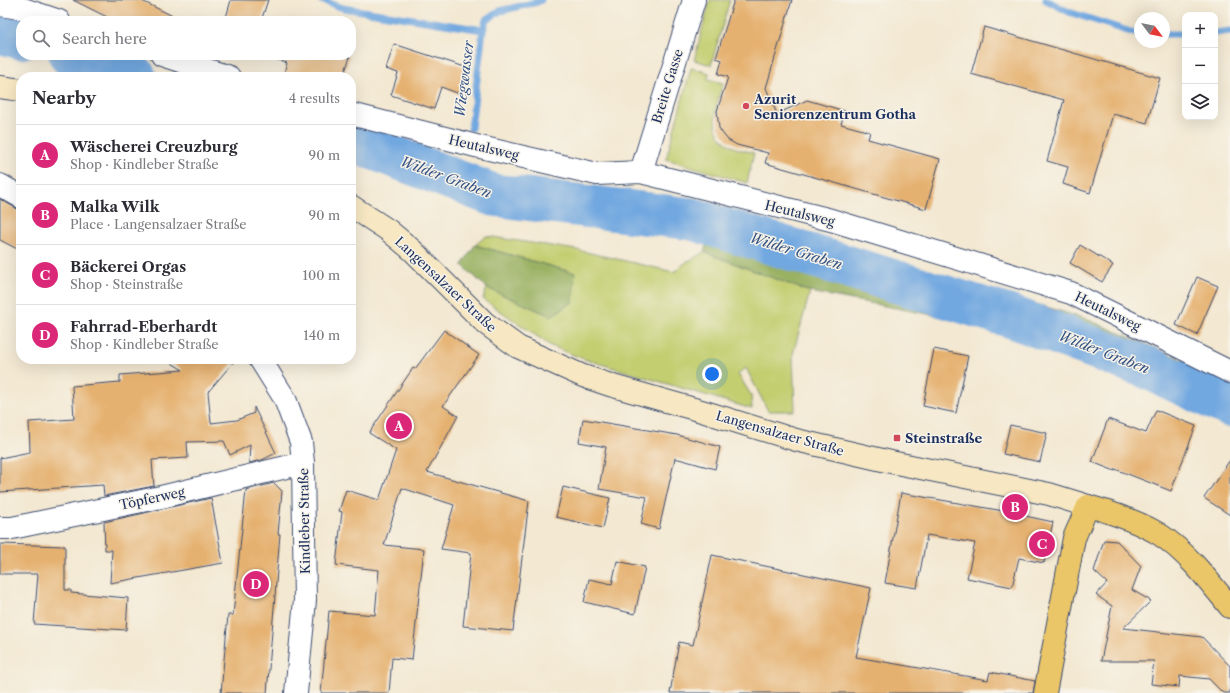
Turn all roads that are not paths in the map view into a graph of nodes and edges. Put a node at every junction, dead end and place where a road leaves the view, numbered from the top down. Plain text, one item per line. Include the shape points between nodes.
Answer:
1 (694, 0) edge
2 (0, 5) edge
3 (44, 16) edge
4 (177, 60) edge
5 (213, 72) edge
6 (0, 87) edge
7 (16, 89) edge
8 (356, 115) edge
9 (641, 172) junction
10 (0, 185) edge
11 (16, 194) edge
12 (356, 209) edge
13 (263, 364) edge
14 (1230, 372) edge
15 (303, 463) junction
16 (1088, 506) junction
17 (0, 528) edge
18 (1230, 607) edge
19 (296, 693) edge
20 (1045, 693) edge

1 - 9 street, Breite Gasse
2 - 3 street
4 - 5 street
6 - 7 street
8 - 9 street, Heutalsweg via 598,174
9 - 14 street, Heutalsweg via 831,220 1071,293
10 - 11 street
12 - 16 street, Langensalzaer Straße via 388,230 412,250 485,323 518,347 583,376 796,440 1049,494
13 - 15 street, Kindleber Straße via 285,399 301,442
15 - 17 street, Töpferweg via 162,497 12,528
15 - 19 street, Kindleber Straße via 305,600
16 - 18 main road, Langensalzaer Straße via 1113,513 1160,535 1191,562
16 - 20 main road via 1074,538

